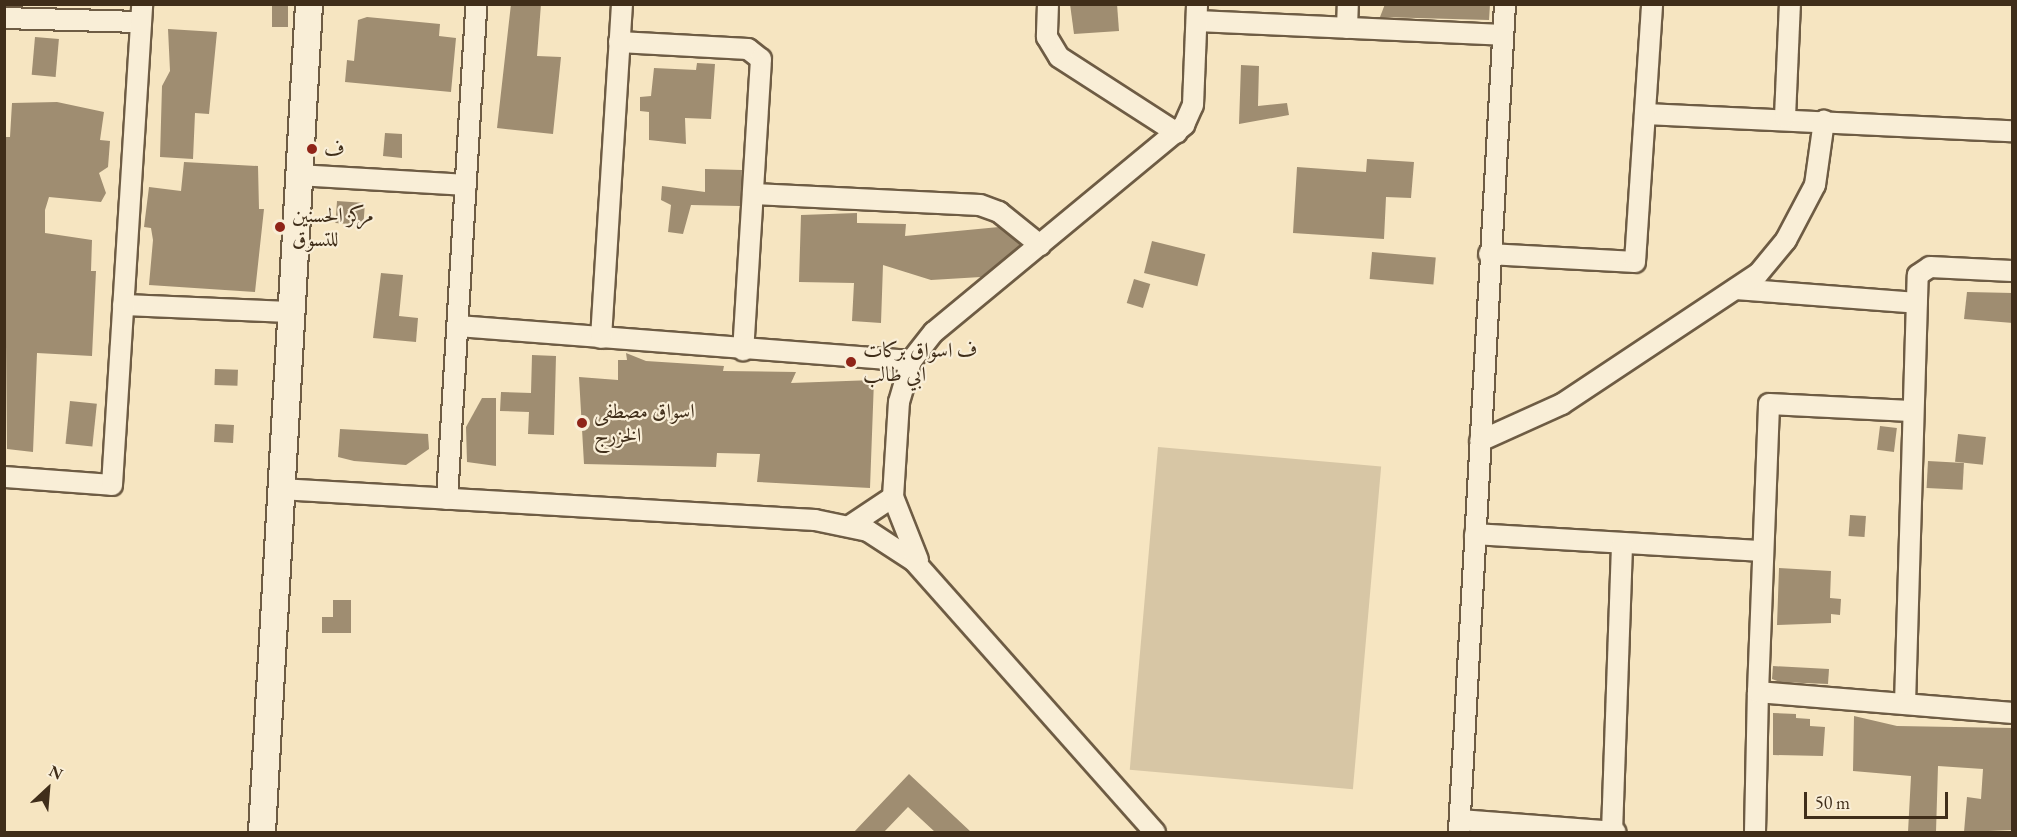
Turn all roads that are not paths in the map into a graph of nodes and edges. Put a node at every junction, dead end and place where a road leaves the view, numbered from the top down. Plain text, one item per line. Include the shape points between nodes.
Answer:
1 (309, 4) edge
2 (476, 4) edge
3 (622, 4) edge
4 (1048, 4) edge
5 (1348, 4) edge
6 (1505, 4) edge
7 (1652, 4) edge
8 (1790, 4) edge
9 (141, 13) edge
10 (1197, 13) edge
11 (4, 18) edge
12 (1347, 28) junction
13 (1503, 35) junction
14 (619, 42) junction
15 (1645, 114) junction
16 (1785, 117) junction
17 (1824, 121) junction
18 (2013, 131) edge
19 (1177, 133) junction
20 (299, 175) junction
21 (466, 185) junction
22 (754, 194) junction
23 (1041, 245) junction
24 (1489, 254) junction
25 (2013, 271) edge
26 (1736, 289) junction
27 (1916, 303) junction
28 (123, 305) junction
29 (291, 312) junction
30 (458, 326) junction
31 (601, 338) junction
32 (743, 350) junction
33 (911, 361) junction
34 (1911, 411) junction
35 (1480, 441) junction
36 (4, 477) edge
37 (280, 489) junction
38 (893, 497) junction
39 (447, 499) junction
40 (851, 525) junction
41 (1475, 534) junction
42 (1622, 543) junction
43 (1761, 551) junction
44 (926, 575) junction
45 (1758, 692) junction
46 (1905, 704) junction
47 (2013, 712) edge
48 (1459, 826) edge
49 (262, 832) edge
50 (1155, 832) edge
51 (1614, 832) edge
52 (1755, 832) edge

1 - 20 street
2 - 21 street
3 - 14 street
4 - 19 street via 1047,37 1059,57
5 - 12 street
6 - 13 street
7 - 15 street
8 - 16 street
9 - 11 street
9 - 28 street
10 - 12 street
10 - 19 street via 1192,105
12 - 13 street
13 - 24 street
14 - 22 street via 743,48 758,54 763,70
14 - 31 street
15 - 16 street
15 - 24 street via 1635,262
16 - 17 street
17 - 18 street
17 - 26 street via 1815,185 1786,240 1758,274
19 - 23 street
20 - 21 street
20 - 29 street
21 - 30 street
22 - 23 street via 980,205
22 - 32 street
23 - 33 street via 934,332
24 - 35 street
25 - 27 street via 1925,268 1918,275
26 - 27 street
26 - 35 street via 1562,404
27 - 34 street
28 - 29 street
28 - 36 street via 112,485
29 - 37 street
30 - 31 street
30 - 39 street
31 - 32 street
32 - 33 street
33 - 38 street via 899,402
34 - 43 street via 1769,404
34 - 46 street
35 - 41 street
37 - 39 street
37 - 49 street
38 - 40 street
38 - 44 street
39 - 40 street
40 - 44 street via 900,549
41 - 42 street
41 - 48 street
42 - 43 street
42 - 51 street
43 - 45 street
44 - 50 street
45 - 46 street
45 - 52 street
46 - 47 street
48 - 51 street

